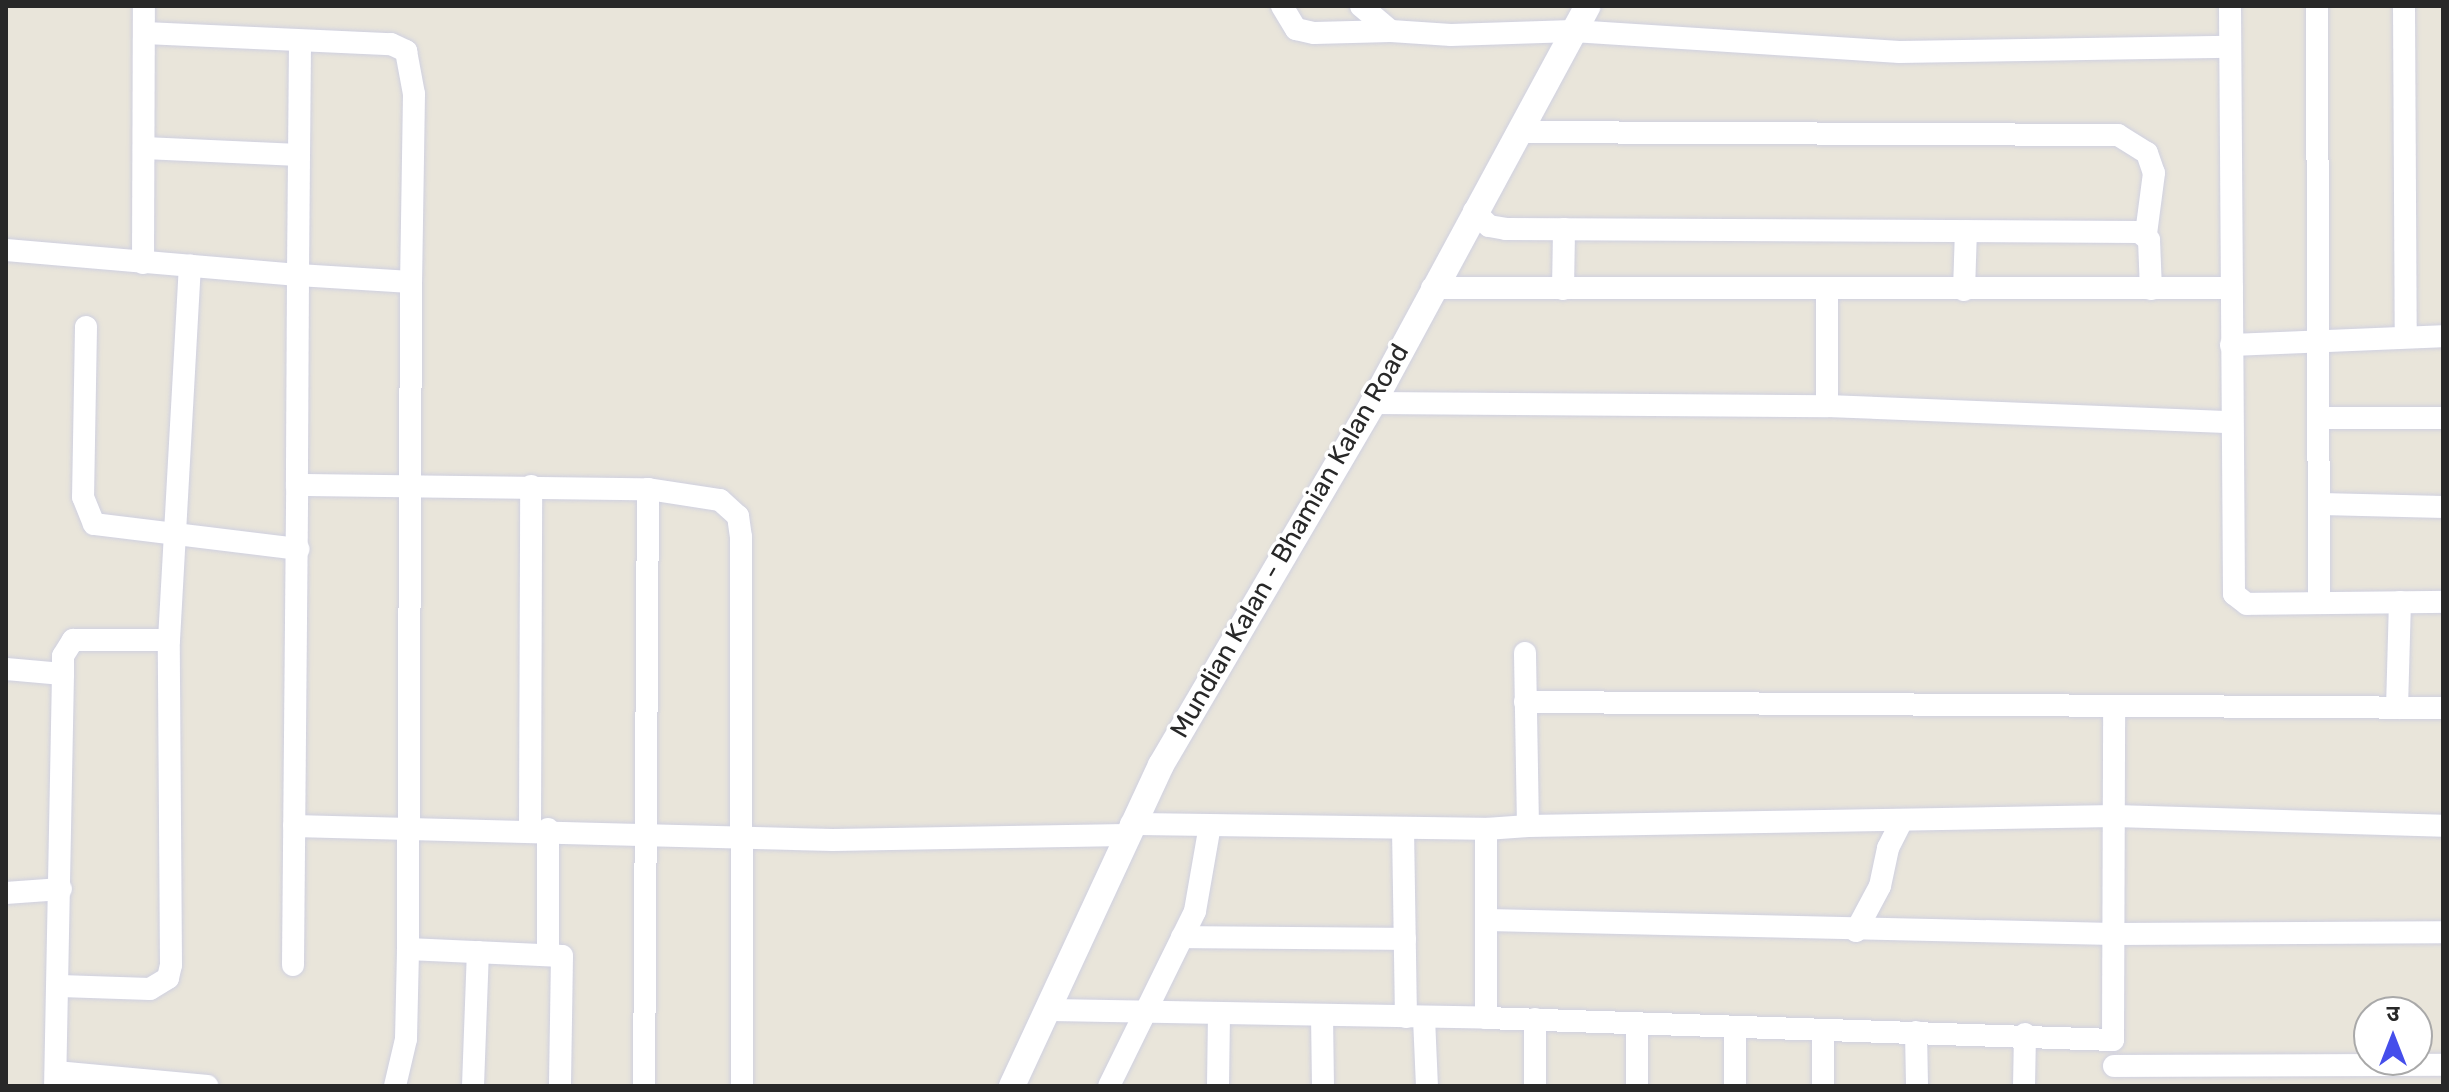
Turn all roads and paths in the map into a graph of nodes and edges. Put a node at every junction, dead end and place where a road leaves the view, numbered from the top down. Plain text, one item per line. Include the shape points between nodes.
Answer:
1 (144, 6) edge
2 (1282, 6) edge
3 (1361, 6) edge
4 (1588, 6) edge
5 (2230, 6) edge
6 (2317, 6) edge
7 (2404, 6) edge
8 (1391, 31) junction
9 (1573, 31) junction
10 (145, 33) junction
11 (300, 43) junction
12 (2230, 47) junction
13 (1518, 132) junction
14 (144, 148) junction
15 (299, 155) junction
16 (1474, 211) junction
17 (1564, 229) junction
18 (1966, 231) junction
19 (2146, 234) junction
20 (6, 250) edge
21 (143, 263) junction
22 (190, 266) junction
23 (298, 275) junction
24 (411, 282) junction
25 (1432, 288) junction
26 (2232, 288) junction
27 (1563, 289) junction
28 (2151, 289) junction
29 (1827, 290) junction
30 (1964, 290) junction
31 (86, 327) dead end
32 (2443, 336) edge
33 (2406, 337) junction
34 (2320, 341) junction
35 (2231, 345) junction
36 (1373, 403) junction
37 (1827, 406) junction
38 (2321, 418) junction
39 (2443, 418) edge
40 (2232, 422) junction
41 (297, 485) junction
42 (531, 486) junction
43 (412, 487) junction
44 (648, 489) junction
45 (2322, 504) junction
46 (2443, 507) edge
47 (175, 536) junction
48 (298, 549) junction
49 (2400, 602) junction
50 (2443, 602) edge
51 (2319, 603) junction
52 (169, 640) junction
53 (1525, 653) dead end
54 (6, 669) edge
55 (63, 674) junction
56 (1525, 702) junction
57 (2114, 707) junction
58 (2397, 708) junction
59 (2443, 708) edge
60 (2115, 816) junction
61 (1902, 820) junction
62 (1210, 825) junction
63 (294, 826) junction
64 (1528, 826) junction
65 (2443, 826) edge
66 (1403, 828) junction
67 (539, 829) junction
68 (1486, 829) junction
69 (1128, 830) junction
70 (411, 831) junction
71 (649, 835) junction
72 (740, 839) junction
73 (61, 889) junction
74 (6, 893) edge
75 (1487, 920) junction
76 (1856, 931) junction
77 (2443, 932) edge
78 (2114, 934) junction
79 (1182, 937) junction
80 (1405, 939) junction
81 (408, 949) junction
82 (478, 952) junction
83 (548, 954) junction
84 (293, 965) dead end
85 (60, 986) junction
86 (1048, 1010) junction
87 (1145, 1012) junction
88 (1219, 1013) junction
89 (1322, 1015) junction
90 (1415, 1017) junction
91 (1486, 1018) junction
92 (1535, 1019) junction
93 (1637, 1025) junction
94 (1735, 1029) junction
95 (1823, 1031) junction
96 (1916, 1032) junction
97 (2025, 1034) junction
98 (2113, 1040) junction
99 (2114, 1076) edge
100 (2338, 1077) edge
101 (2227, 1078) edge
102 (56, 1079) edge
103 (1110, 1085) edge
104 (207, 1086) edge
105 (395, 1086) edge
106 (473, 1086) edge
107 (560, 1086) edge
108 (644, 1086) edge
109 (742, 1086) edge
110 (1012, 1086) edge
111 (1218, 1086) edge
112 (1323, 1086) edge
113 (1427, 1086) edge
114 (1535, 1086) edge
115 (1637, 1086) edge
116 (1735, 1086) edge
117 (1823, 1086) edge
118 (1917, 1086) edge
119 (2024, 1086) edge

1 - 10 street
2 - 8 street via 1296,29
3 - 8 street
4 - 9 street, Mundian Kalan - Bhamian Kalan Road
5 - 12 street
6 - 34 street
7 - 33 street
8 - 9 street
9 - 12 street via 1899,52
9 - 13 street, Mundian Kalan - Bhamian Kalan Road
10 - 11 street
10 - 14 street
11 - 15 street
11 - 24 street via 391,44 406,51 414,94
12 - 26 street
13 - 16 street, Mundian Kalan - Bhamian Kalan Road
13 - 19 street via 1864,139 2118,135 2147,153 2154,173
14 - 15 street
14 - 21 street
15 - 23 street
16 - 17 street via 1489,226
16 - 25 street, Mundian Kalan - Bhamian Kalan Road
17 - 18 street
17 - 27 street
18 - 19 street
18 - 30 street
19 - 28 street
20 - 21 street
21 - 22 street
22 - 23 street
22 - 47 street
23 - 24 street
23 - 41 street
24 - 43 street
25 - 27 street
25 - 36 street, Mundian Kalan - Bhamian Kalan Road
26 - 28 street
26 - 35 street
27 - 29 street
28 - 30 street
29 - 30 street
29 - 37 street
31 - 47 street via 86,512 106,529
32 - 33 street
33 - 34 street
34 - 35 street
34 - 38 street
35 - 40 street
36 - 37 street
36 - 69 street, Mundian Kalan - Bhamian Kalan Road
37 - 40 street
38 - 39 street
38 - 45 street
40 - 51 street via 2234,594 2247,604
41 - 43 street
41 - 48 street
42 - 43 street
42 - 44 street
42 - 67 street
43 - 70 street
44 - 71 street
44 - 72 street via 720,500 738,516
45 - 46 street
45 - 51 street
47 - 48 street
47 - 52 street
48 - 63 street
49 - 50 street
49 - 51 street
49 - 58 street
52 - 55 street via 73,640 63,656
52 - 85 street via 168,978 150,989
53 - 56 street
54 - 55 street
55 - 73 street
56 - 57 street
56 - 64 street
57 - 58 street
57 - 60 street
58 - 59 street
60 - 61 street
60 - 65 street
60 - 78 street
61 - 64 street
61 - 76 street via 1888,848 1880,886
62 - 66 street
62 - 69 street
62 - 79 street via 1204,888
63 - 70 street
63 - 84 street
64 - 68 street
66 - 68 street
66 - 80 street
67 - 70 street
67 - 71 street
67 - 83 street
68 - 75 street
69 - 72 street
69 - 86 street, Mundian Kalan - Bhamian Kalan Road
70 - 81 street
71 - 72 street
71 - 108 street
72 - 109 street
73 - 74 street
73 - 85 street
75 - 76 street
75 - 91 street
76 - 78 street
77 - 78 street
78 - 98 street
79 - 80 street
79 - 87 street
80 - 90 street
81 - 82 street
81 - 105 street via 406,1039
82 - 83 street
82 - 106 street
83 - 107 street via 564,961
85 - 102 street
86 - 87 street
86 - 110 street, Mundian Kalan - Bhamian Kalan Road
87 - 88 street
87 - 103 street
88 - 89 street
88 - 111 street
89 - 90 street
89 - 112 street
90 - 91 street
90 - 113 street
91 - 92 street
92 - 93 street
92 - 114 street
93 - 94 street
93 - 115 street
94 - 95 street
94 - 116 street
95 - 96 street
95 - 117 street
96 - 97 street
96 - 118 street
97 - 98 street
97 - 119 street
98 - 99 street
99 - 101 street
100 - 101 street
102 - 104 street

